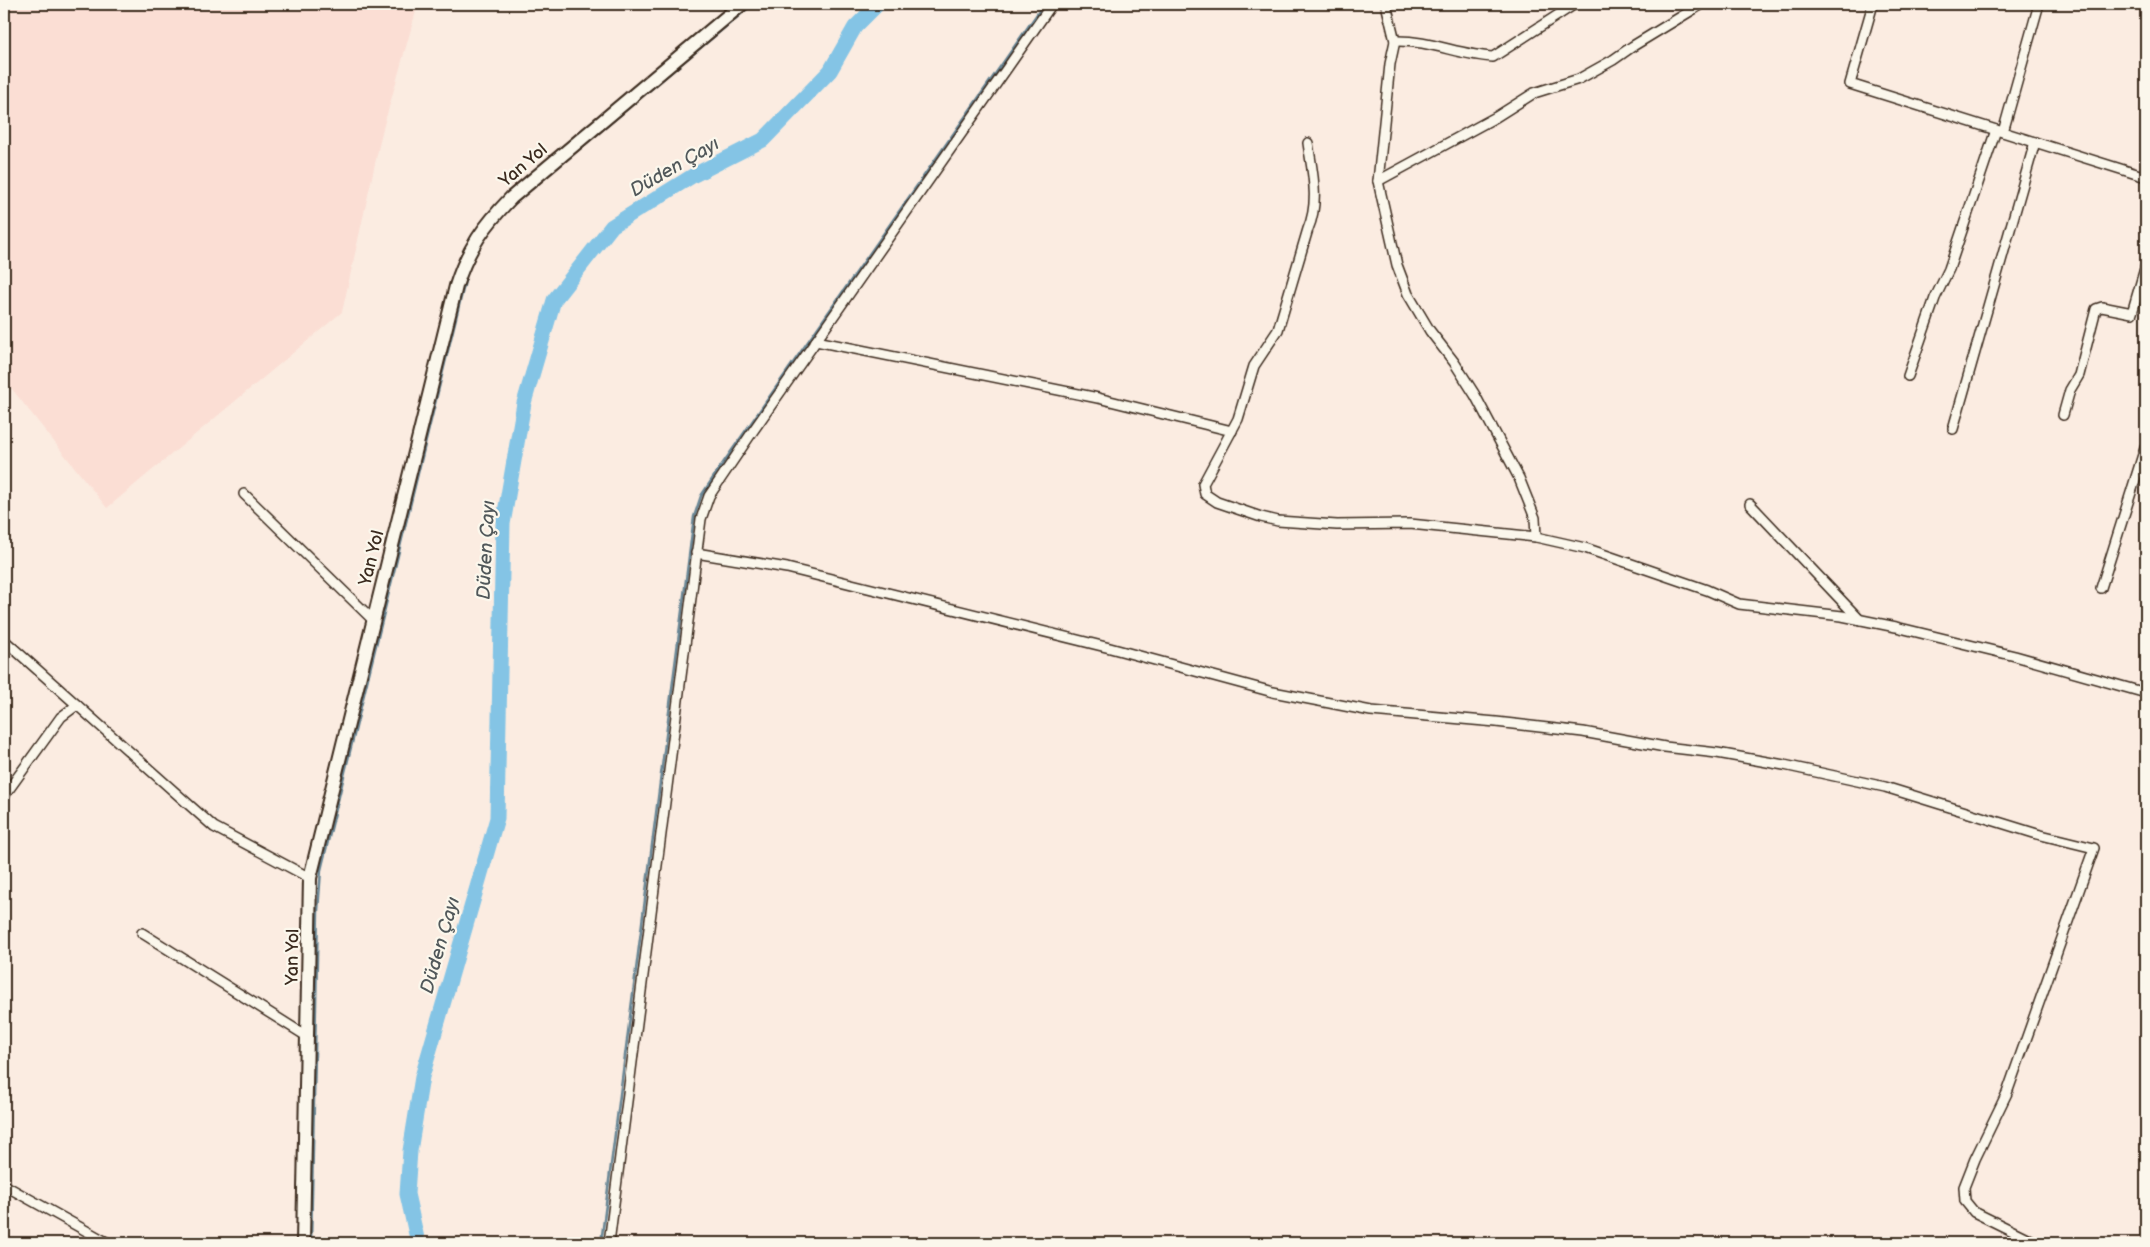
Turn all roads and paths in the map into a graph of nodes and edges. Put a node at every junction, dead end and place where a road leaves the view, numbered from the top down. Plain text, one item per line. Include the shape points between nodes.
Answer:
1 (742, 4) edge
2 (1052, 4) edge
3 (1386, 4) edge
4 (1575, 4) edge
5 (1702, 4) edge
6 (1873, 4) edge
7 (2039, 4) edge
8 (1395, 42) junction
9 (2000, 131) junction
10 (2035, 142) junction
11 (1308, 143) dead end
12 (2146, 176) edge
13 (1378, 181) junction
14 (2146, 265) edge
15 (816, 341) junction
16 (1908, 376) dead end
17 (2063, 415) dead end
18 (1953, 429) dead end
19 (1232, 430) junction
20 (2146, 444) edge
21 (244, 494) dead end
22 (1750, 504) dead end
23 (1536, 537) junction
24 (696, 553) junction
25 (2101, 588) dead end
26 (1860, 620) junction
27 (374, 621) junction
28 (4, 640) edge
29 (2146, 693) edge
30 (77, 705) junction
31 (4, 796) edge
32 (310, 878) junction
33 (142, 932) dead end
34 (308, 1037) junction
35 (4, 1185) edge
36 (108, 1243) edge
37 (303, 1243) edge
38 (609, 1243) edge
39 (2037, 1243) edge

1 - 27 street, Yan Yol via 511,198 491,218 468,253 456,286
2 - 15 street
3 - 8 street
4 - 8 street via 1493,57 1417,42
5 - 13 street via 1579,79 1534,94
6 - 9 street via 1850,84
7 - 9 street
8 - 13 street
9 - 10 street
9 - 16 street
10 - 12 street
10 - 18 street
11 - 19 street via 1314,182 1314,215 1278,330 1254,366
13 - 23 street via 1390,240 1408,294 1430,331 1454,362 1503,446 1535,518
14 - 17 street via 2132,313 2102,307 2096,309 2079,375 2070,390
15 - 19 street via 1089,396
15 - 24 street via 709,496 700,519
19 - 23 street via 1203,484 1205,494 1217,502 1261,518 1300,523 1410,524
20 - 25 street
21 - 27 street
22 - 26 street
23 - 26 street via 1585,548 1739,604
24 - 38 street
24 - 39 street via 787,568 1273,692 1371,711 1583,732 1784,765 1885,787 2037,834 2094,848 2008,1093 1964,1187 1965,1201 1974,1212
26 - 29 street via 2015,656
27 - 32 street, Yan Yol
28 - 30 street
30 - 31 street via 61,717
30 - 32 street via 214,827
32 - 34 street, Yan Yol
33 - 34 street
34 - 37 street, Yan Yol
35 - 36 street

